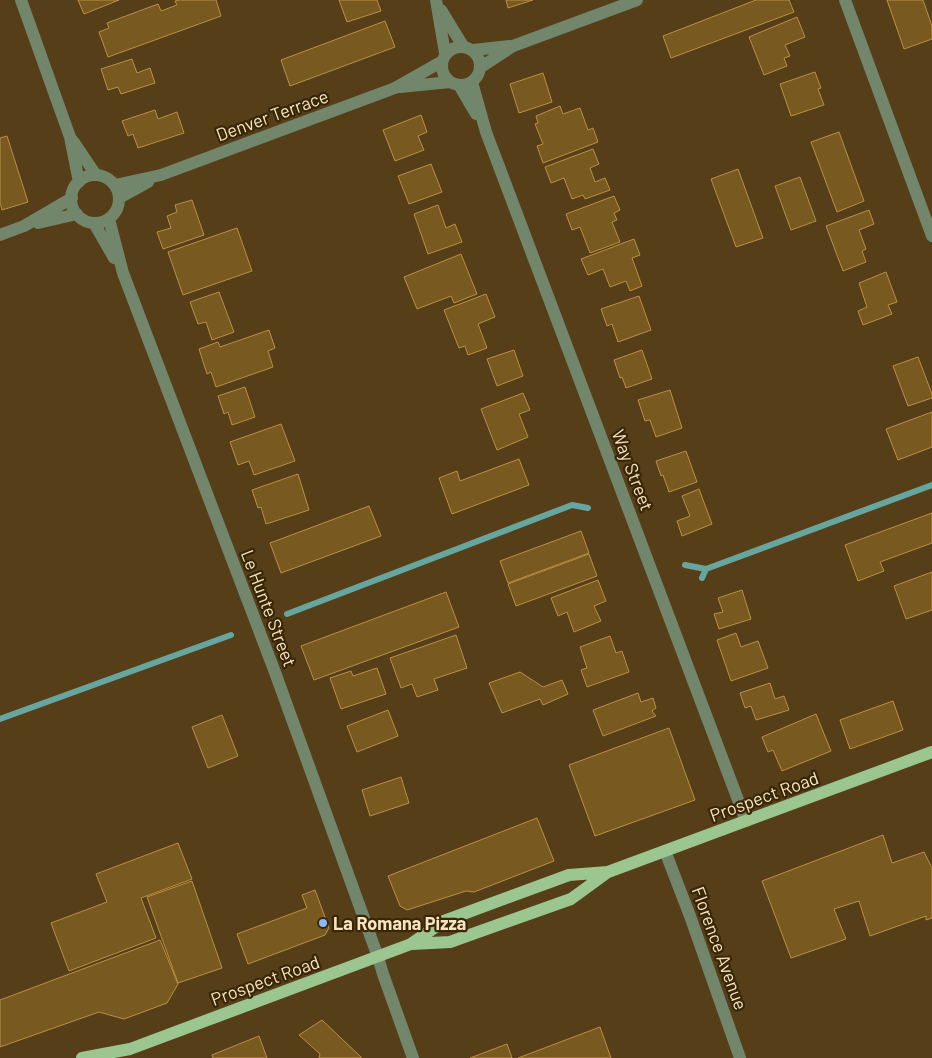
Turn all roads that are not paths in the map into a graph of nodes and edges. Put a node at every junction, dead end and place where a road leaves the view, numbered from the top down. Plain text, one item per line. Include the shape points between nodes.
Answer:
1 (21, 0) edge
2 (637, 0) edge
3 (845, 0) edge
4 (436, 2) edge
5 (513, 46) junction
6 (468, 48) junction
7 (443, 58) junction
8 (480, 68) junction
9 (472, 82) junction
10 (454, 84) junction
11 (395, 88) junction
12 (486, 132) junction
13 (70, 137) junction
14 (96, 175) junction
15 (161, 175) junction
16 (79, 182) junction
17 (115, 185) junction
18 (72, 198) junction
19 (119, 198) junction
20 (77, 214) junction
21 (109, 219) junction
22 (94, 223) junction
23 (24, 226) junction
24 (0, 235) edge
25 (932, 236) edge
26 (123, 273) junction
27 (932, 752) edge
28 (746, 821) junction
29 (665, 851) junction
30 (608, 872) junction
31 (411, 944) junction
32 (378, 957) junction
33 (130, 1048) junction
34 (82, 1058) edge
35 (116, 1058) edge
36 (413, 1058) edge
37 (740, 1058) edge

1 - 13 street
2 - 5 street
3 - 25 street
4 - 6 street
4 - 7 street
5 - 6 street
5 - 8 street
6 - 7 street via 453,47
6 - 8 street via 479,58
7 - 10 street via 442,70
7 - 11 street, Denver Terrace
8 - 9 street
9 - 10 street
9 - 12 street, Way Street
10 - 11 street, Denver Terrace
10 - 12 street, Way Street
11 - 15 street, Denver Terrace
12 - 28 street, Way Street
13 - 14 street
13 - 16 street
14 - 16 street
14 - 17 street via 108,178
15 - 17 street, Denver Terrace
15 - 19 street, Denver Terrace
16 - 18 street
17 - 19 street
18 - 20 street
18 - 23 street
19 - 21 street via 117,209
20 - 22 street
20 - 23 street
21 - 22 street
21 - 26 street, Le Hunte Street
22 - 26 street, Le Hunte Street
23 - 24 street
26 - 32 street, Le Hunte Street via 276,675
27 - 28 main road, Prospect Road
28 - 29 main road, Prospect Road
29 - 30 main road, Prospect Road
29 - 37 street, Florence Avenue
30 - 31 main road, Prospect Road via 569,875 444,921
30 - 31 main road, Prospect Road via 571,899 450,942
31 - 32 main road, Prospect Road
32 - 33 main road, Prospect Road
32 - 36 street, Le Hunte Street
33 - 34 main road, Prospect Road
33 - 35 main road, Prospect Road

